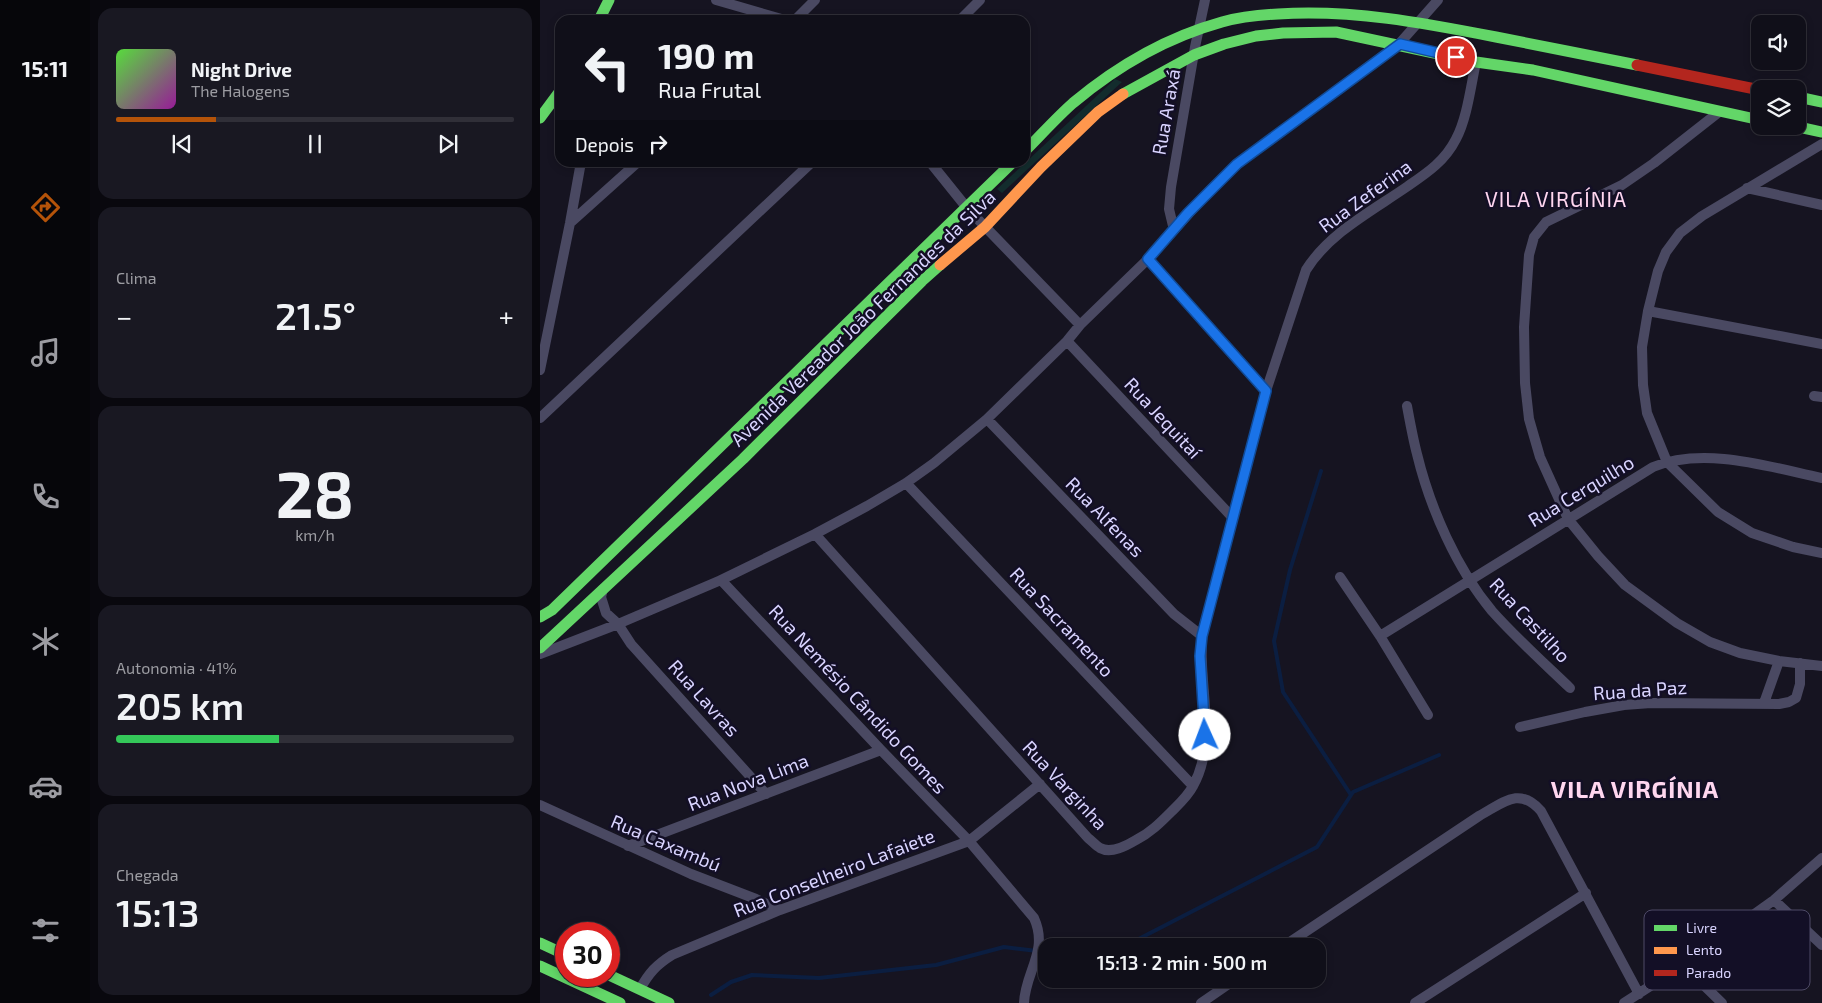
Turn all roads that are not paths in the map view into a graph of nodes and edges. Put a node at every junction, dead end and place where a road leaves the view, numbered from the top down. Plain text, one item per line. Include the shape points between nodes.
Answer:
1 (609, 0) edge
2 (716, 0) edge
3 (814, 0) edge
4 (980, 0) edge
5 (1205, 0) edge
6 (1438, 0) edge
7 (602, 15) edge
8 (607, 15) edge
9 (768, 15) edge
10 (800, 15) edge
11 (965, 15) edge
12 (1420, 22) junction
13 (1198, 30) junction
14 (1400, 44) junction
15 (1194, 55) junction
16 (1476, 62) junction
17 (1751, 88) edge
18 (555, 98) edge
19 (1806, 99) edge
20 (1822, 102) edge
21 (1719, 112) junction
22 (540, 118) edge
23 (1751, 118) edge
24 (1806, 129) edge
25 (1822, 132) edge
26 (1822, 144) edge
27 (1030, 146) edge
28 (580, 167) edge
29 (632, 167) edge
30 (807, 167) edge
31 (934, 167) edge
32 (1008, 167) edge
33 (1748, 188) junction
34 (1822, 205) edge
35 (967, 208) junction
36 (570, 223) junction
37 (985, 227) junction
38 (1174, 230) junction
39 (1148, 259) junction
40 (1648, 311) junction
41 (1080, 325) junction
42 (1067, 341) junction
43 (1822, 344) edge
44 (540, 370) edge
45 (1266, 391) junction
46 (771, 396) junction
47 (1407, 406) dead end
48 (786, 416) junction
49 (540, 418) edge
50 (987, 420) junction
51 (1667, 462) junction
52 (1822, 478) edge
53 (906, 482) junction
54 (1233, 518) junction
55 (1568, 519) junction
56 (815, 534) junction
57 (1822, 553) edge
58 (1340, 577) dead end
59 (722, 580) junction
60 (1470, 580) junction
61 (603, 589) junction
62 (540, 618) edge
63 (618, 624) junction
64 (1202, 636) junction
65 (1380, 636) junction
66 (540, 648) edge
67 (540, 654) edge
68 (1779, 661) junction
69 (1800, 663) junction
70 (1822, 666) edge
71 (1570, 688) dead end
72 (1764, 703) junction
73 (1428, 715) dead end
74 (1520, 727) dead end
75 (881, 750) junction
76 (1040, 784) junction
77 (1193, 786) junction
78 (766, 794) junction
79 (540, 806) edge
80 (969, 841) junction
81 (628, 846) junction
82 (1822, 858) edge
83 (1586, 893) junction
84 (1774, 900) junction
85 (780, 910) junction
86 (1760, 910) edge
87 (1785, 910) edge
88 (1810, 934) edge
89 (1296, 938) edge
90 (540, 943) edge
91 (1822, 945) edge
92 (555, 950) edge
93 (540, 966) edge
94 (620, 980) edge
95 (1223, 988) edge
96 (640, 989) junction
97 (1645, 990) edge
98 (1709, 990) edge
99 (1639, 994) junction
100 (620, 1003) edge
101 (669, 1003) edge
102 (1024, 1003) edge
103 (1201, 1003) edge
104 (1415, 1003) edge
105 (1624, 1003) edge
106 (1722, 1003) edge

1 - 7 main road
1 - 8 street
2 - 9 street
3 - 10 street
4 - 11 street
5 - 13 street, Rua Araxá
6 - 12 street
12 - 13 main road via 1348,10 1284,10 1250,14
12 - 14 street
12 - 17 main road
13 - 15 street, Rua Araxá
13 - 27 main road via 1110,76 1072,104
14 - 15 main road, Avenida Vereador João Fernandes da Silva via 1315,31 1256,36
14 - 16 main road, Avenida Vereador João Fernandes da Silva
14 - 38 street via 1237,164
15 - 37 main road, Avenida Vereador João Fernandes da Silva via 1126,92 1098,112
15 - 38 street, Rua Araxá via 1171,187 1169,209
16 - 21 main road, Avenida Vereador João Fernandes da Silva via 1533,70
16 - 45 street, Rua Zeferina via 1457,138 1445,158 1333,238 1306,270
18 - 22 main road
19 - 20 main road
21 - 23 main road, Avenida Vereador João Fernandes da Silva
21 - 55 street via 1622,185 1546,222 1534,237 1529,255 1524,327 1529,419 1540,457
24 - 25 main road
26 - 33 street
28 - 36 street
29 - 36 street
30 - 49 street
31 - 35 street
32 - 35 main road, Avenida Vereador João Fernandes da Silva
33 - 34 street
33 - 40 street via 1680,233 1666,252 1658,271
35 - 37 street
35 - 46 main road, Avenida Vereador João Fernandes da Silva
36 - 44 street
37 - 41 street
37 - 48 main road, Avenida Vereador João Fernandes da Silva via 922,281
38 - 39 street
39 - 41 street
39 - 45 street
40 - 43 street
40 - 51 street via 1642,347 1643,385 1647,413
41 - 42 street
42 - 50 street
42 - 54 street, Rua Jequitaí
45 - 54 street, Rua Varginha
46 - 48 main road
46 - 62 main road, Avenida Vereador João Fernandes da Silva via 552,610
47 - 60 street, Rua Castilho via 1417,455 1435,510
48 - 61 main road, Avenida Vereador João Fernandes da Silva
50 - 53 street
50 - 64 street, Rua Alfenas via 1174,614
51 - 52 street, Rua Cerquilho via 1699,458 1727,460
51 - 55 street, Rua Cerquilho via 1653,467
51 - 57 street via 1718,512 1752,533
53 - 56 street
53 - 77 street, Rua Sacramento
54 - 64 street, Rua Varginha
55 - 60 street, Rua Cerquilho
55 - 68 street via 1625,585 1677,623 1710,642 1740,653
56 - 59 street
56 - 76 street, Rua Varginha
58 - 65 street
59 - 63 street
59 - 75 street, Rua Nemésio Cândido Gomes
60 - 65 street, Rua Cerquilho
60 - 71 street, Rua Castilho via 1492,611
61 - 63 street, Rua Lavras via 602,605
61 - 66 main road, Avenida Vereador João Fernandes da Silva
63 - 67 street
63 - 78 street, Rua Lavras via 631,644
64 - 77 street, Rua Varginha via 1200,656 1205,748
65 - 73 street
68 - 69 street
68 - 72 street
69 - 70 street
69 - 72 street, Rua da Paz via 1796,698 1779,704
72 - 74 street, Rua da Paz via 1624,705
75 - 78 street, Rua Nova Lima
75 - 80 street, Rua Nemésio Cândido Gomes
76 - 77 street, Rua Varginha via 1088,838 1101,849 1112,850 1148,834 1180,804
76 - 80 street, Rua Conselheiro Lafaiete
78 - 81 street, Rua Nova Lima
79 - 81 street, Rua Caxambú
80 - 85 street, Rua Conselheiro Lafaiete
80 - 102 street, Rua Nemésio Cândido Gomes via 1034,918 1038,929 1040,938 1036,960
81 - 85 street, Rua Caxambú
82 - 84 street
83 - 89 street via 1542,811 1525,797 1511,799 1479,816
83 - 99 street
83 - 104 street
84 - 86 street
84 - 87 street
85 - 96 street, Rua Conselheiro Lafaiete via 672,955 658,964
88 - 91 street
90 - 92 main road
93 - 100 main road
94 - 96 main road
95 - 103 street
96 - 101 main road
97 - 99 street
98 - 106 street
99 - 105 street

